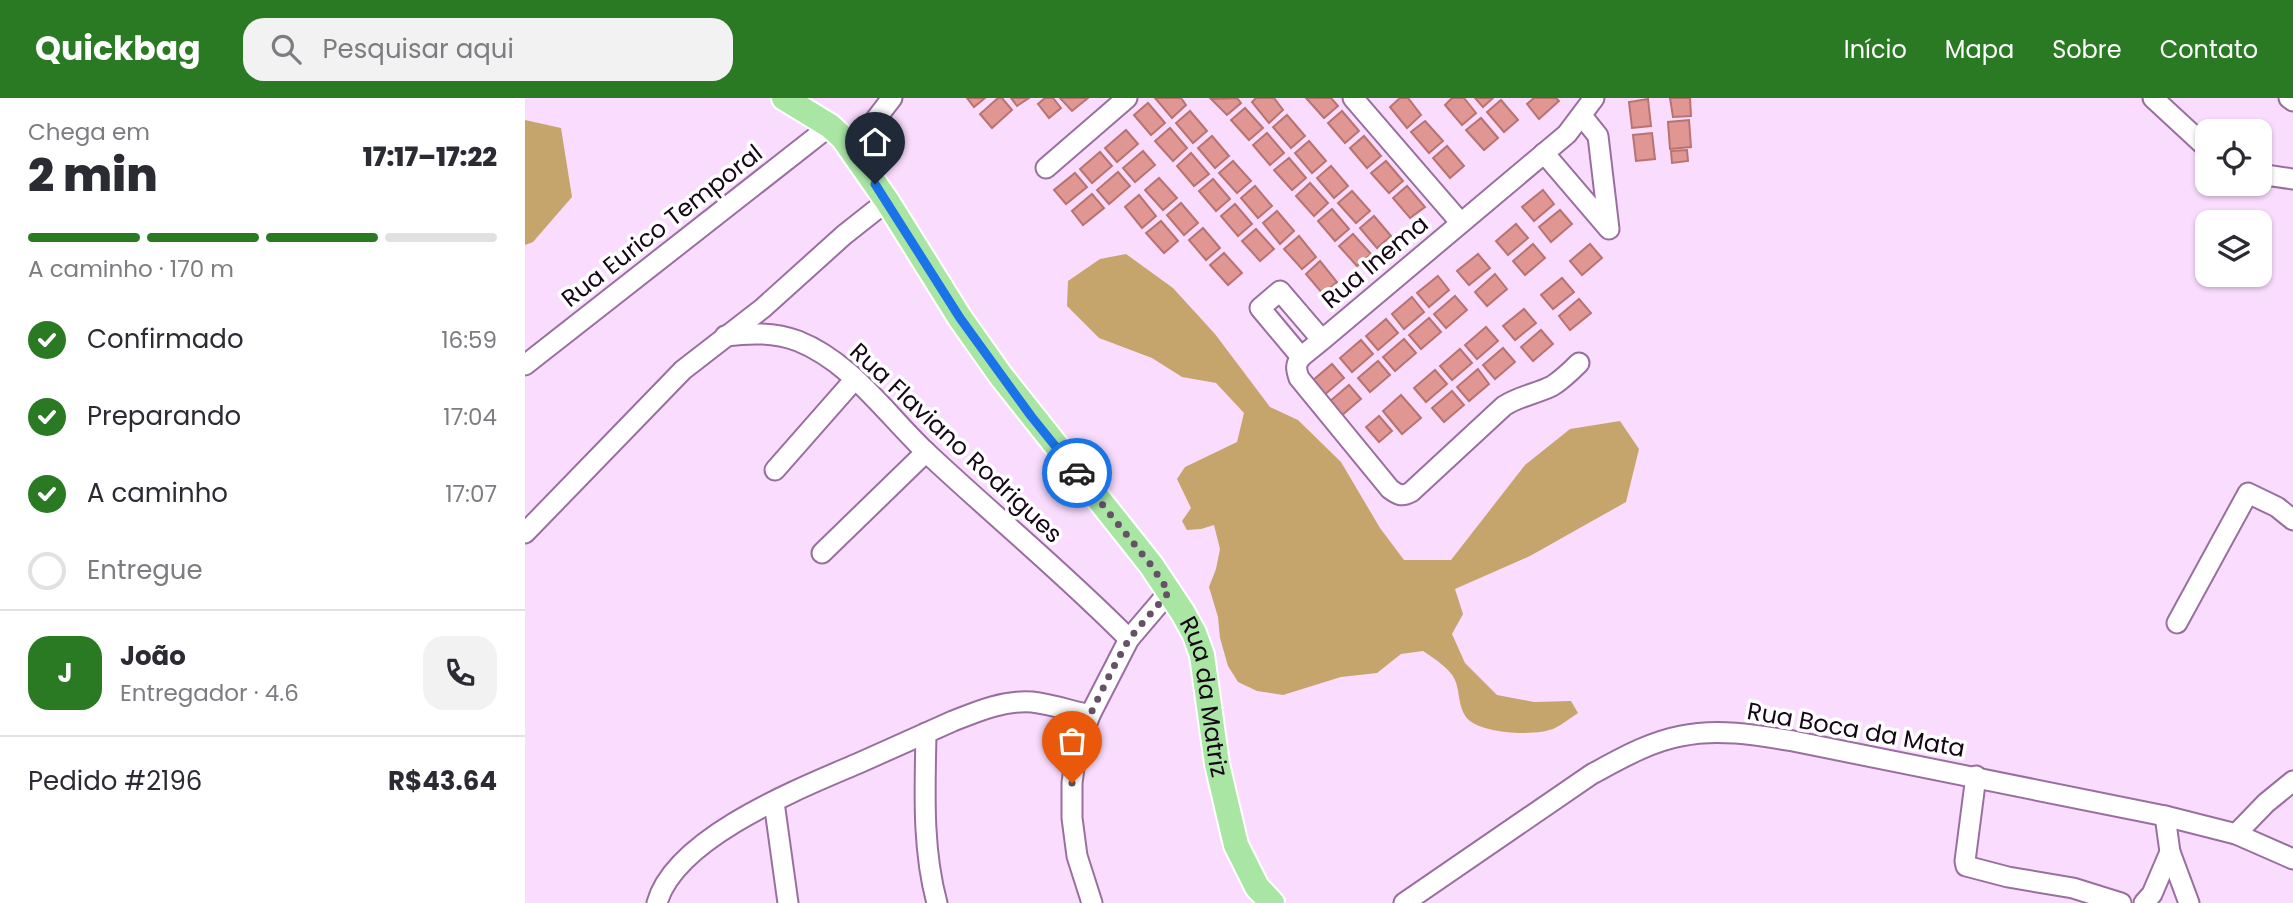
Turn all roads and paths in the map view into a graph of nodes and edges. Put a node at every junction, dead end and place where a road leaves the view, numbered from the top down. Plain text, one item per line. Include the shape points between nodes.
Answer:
1 (784, 98) edge
2 (892, 98) edge
3 (1127, 98) edge
4 (1353, 98) edge
5 (1594, 98) edge
6 (2153, 98) edge
7 (2288, 98) edge
8 (2293, 101) edge
9 (1582, 117) junction
10 (830, 126) junction
11 (2195, 137) edge
12 (852, 150) junction
13 (1544, 153) junction
14 (1046, 168) dead end
15 (2272, 176) edge
16 (2293, 178) edge
17 (887, 201) junction
18 (1460, 222) junction
19 (725, 336) junction
20 (1322, 340) junction
21 (1301, 357) junction
22 (1579, 363) dead end
23 (525, 365) edge
24 (855, 379) junction
25 (926, 452) junction
26 (775, 470) dead end
27 (2293, 520) edge
28 (525, 533) edge
29 (822, 553) dead end
30 (1169, 592) junction
31 (2177, 623) dead end
32 (1129, 639) junction
33 (1090, 715) junction
34 (926, 733) junction
35 (1976, 776) junction
36 (2293, 782) edge
37 (774, 802) junction
38 (2165, 816) junction
39 (2236, 834) junction
40 (2170, 852) junction
41 (2293, 859) edge
42 (657, 903) edge
43 (788, 903) edge
44 (937, 903) edge
45 (1092, 903) edge
46 (1272, 903) edge
47 (1404, 903) edge
48 (2121, 903) edge
49 (2144, 903) edge
50 (2189, 903) edge

1 - 10 main road, Rua da Matriz
2 - 12 street
3 - 14 street
4 - 18 street
5 - 9 street, Rua Inema
6 - 11 street
7 - 8 street
9 - 13 street, Rua Inema
9 - 13 street via 1598,136 1609,229
10 - 12 main road, Rua da Matriz
10 - 23 street, Rua Eurico Temporal
12 - 17 main road, Rua da Matriz
13 - 18 street, Rua Inema
15 - 16 street
17 - 19 street
17 - 30 main road, Rua da Matriz via 1001,376
18 - 20 street, Rua Inema
19 - 24 street, Rua Flaviano Rodrigues via 752,332 798,341
19 - 28 street via 683,370
20 - 21 street, Rua Inema
20 - 21 street, Rua Inema via 1280,291 1270,299 1260,308
21 - 22 street via 1296,368 1299,378 1391,489 1404,496 1504,406 1559,382
24 - 25 street, Rua Flaviano Rodrigues
24 - 26 street
25 - 29 street
25 - 32 street, Rua Flaviano Rodrigues
27 - 31 street via 2248,494
30 - 32 street
30 - 46 main road, Rua da Matriz via 1202,655 1217,764 1236,845 1257,887
32 - 33 street
33 - 34 street via 1012,702 982,709
33 - 45 street via 1076,753 1072,818 1077,856
34 - 37 street
34 - 44 street via 924,815
35 - 38 street, Rua Boca da Mata
35 - 47 street, Rua Boca da Mata via 1750,734 1681,736 1592,774
35 - 48 street via 1966,866
36 - 39 street
37 - 42 street via 696,850 663,886
37 - 43 street
38 - 39 street, Rua Boca da Mata
38 - 40 street
39 - 41 street, Rua Boca da Mata
40 - 49 street
40 - 50 street

